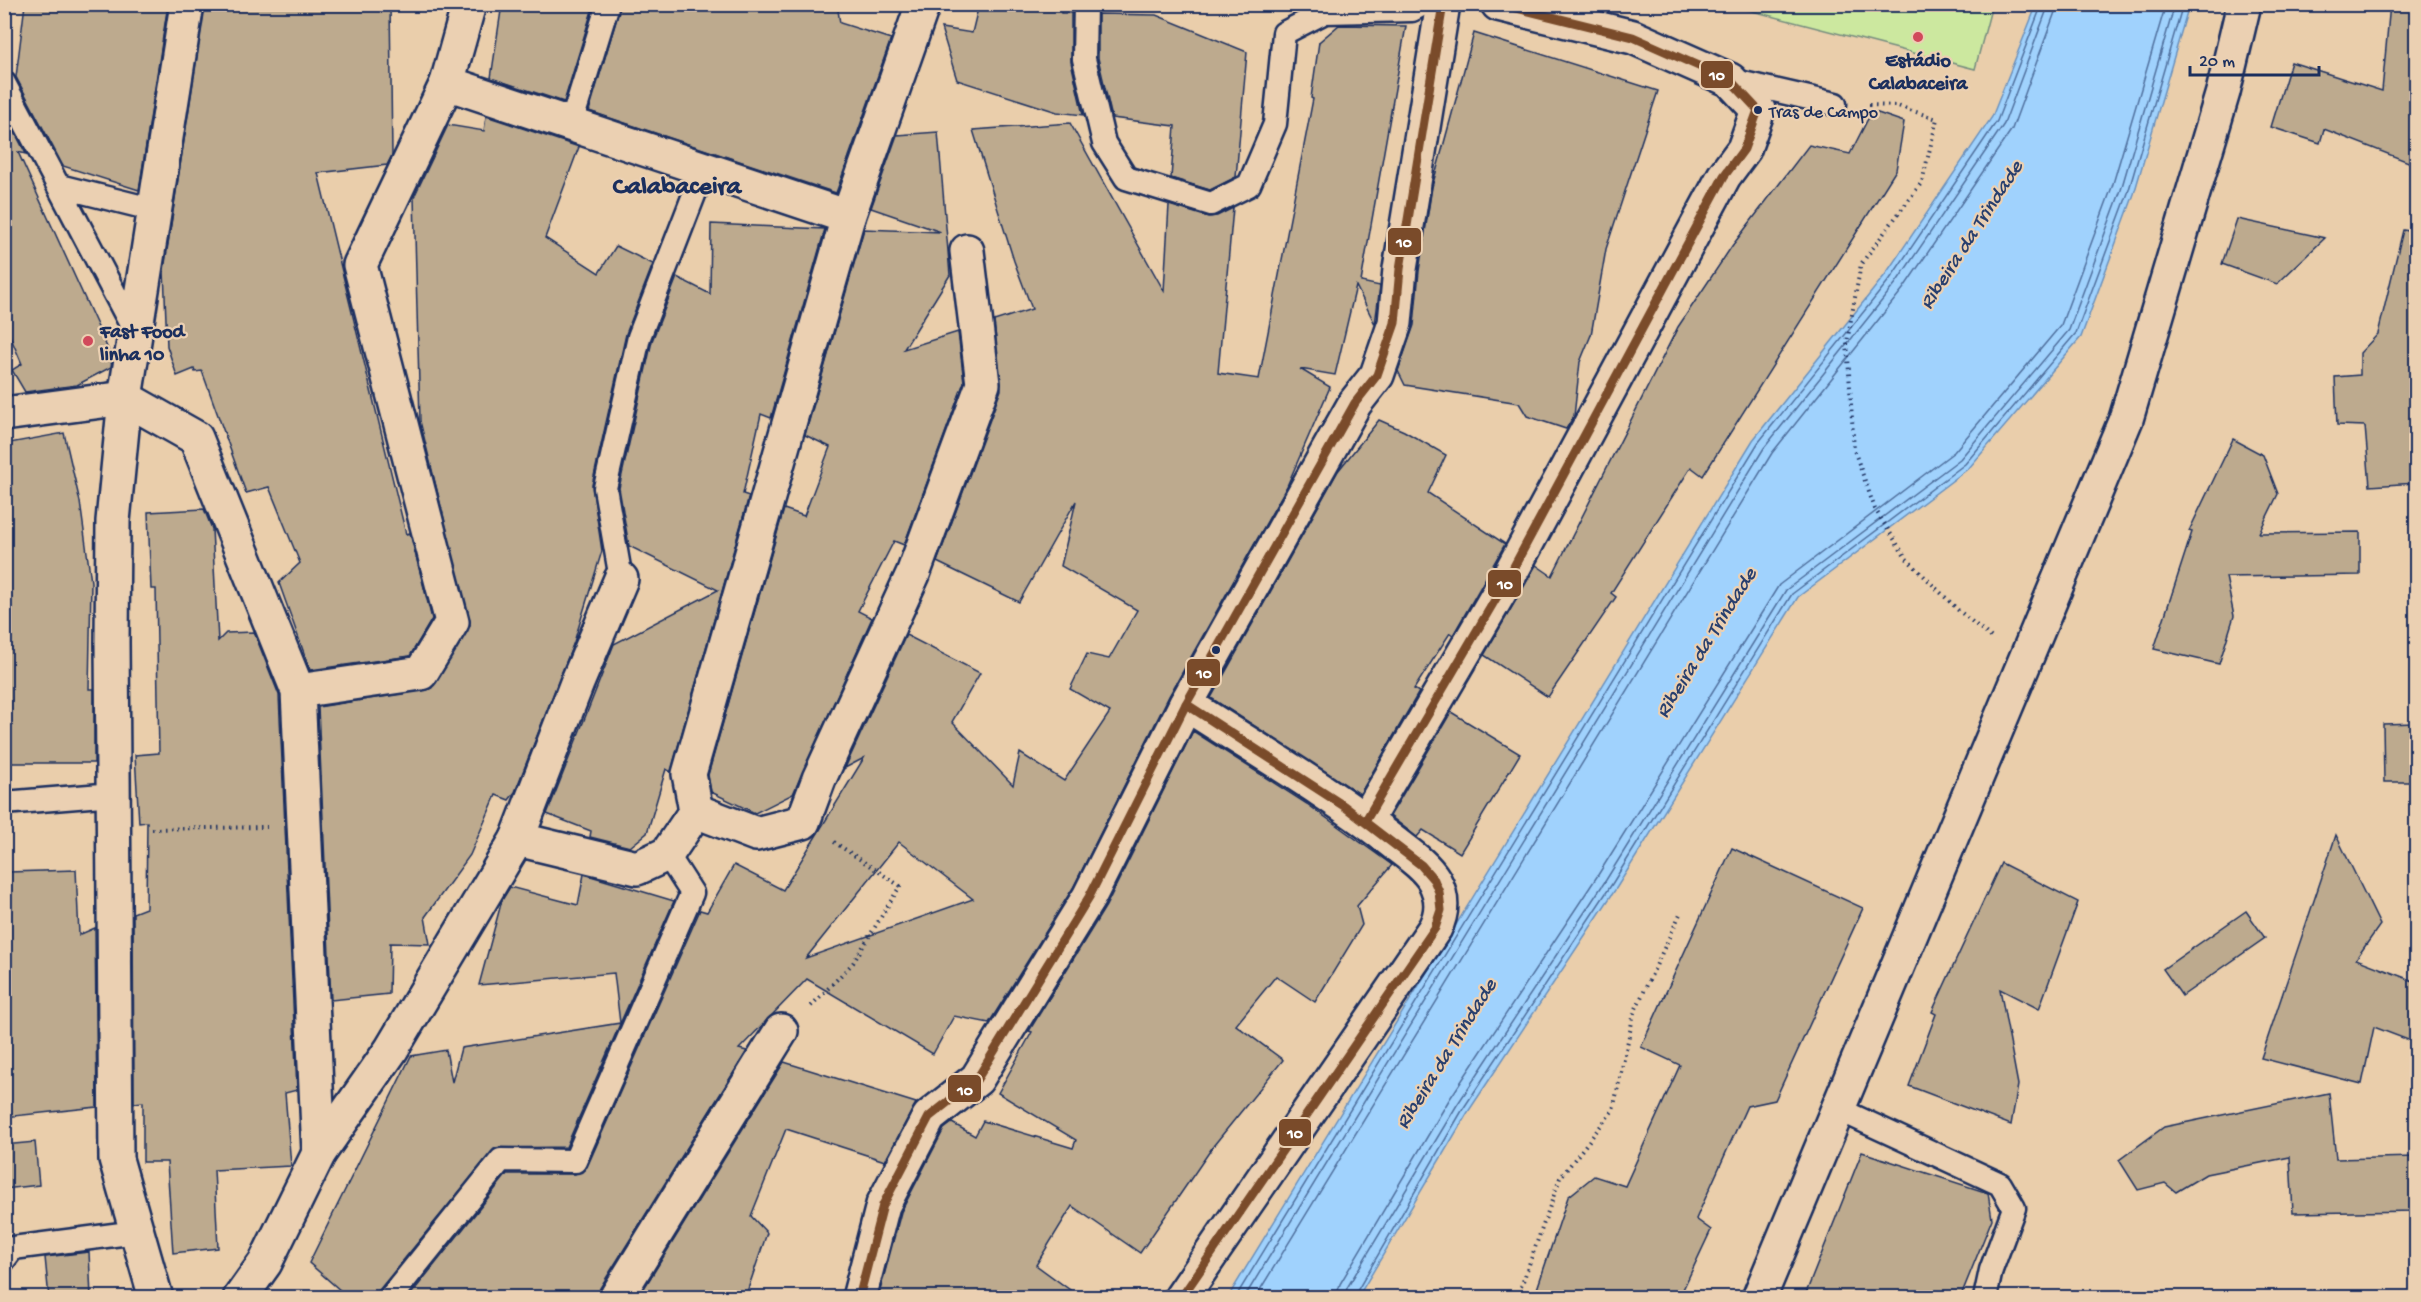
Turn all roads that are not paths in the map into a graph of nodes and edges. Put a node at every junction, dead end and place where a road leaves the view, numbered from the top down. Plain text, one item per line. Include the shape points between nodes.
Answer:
1 (187, 4) edge
2 (469, 4) edge
3 (608, 4) edge
4 (923, 4) edge
5 (1085, 4) edge
6 (1422, 4) edge
7 (1443, 4) edge
8 (1498, 4) edge
9 (2244, 4) edge
10 (1730, 80) junction
11 (4, 83) edge
12 (447, 83) junction
13 (1835, 104) road end
14 (571, 124) junction
15 (705, 169) junction
16 (59, 186) junction
17 (155, 210) junction
18 (848, 217) junction
19 (967, 251) dead end
20 (135, 332) junction
21 (125, 398) junction
22 (5, 412) edge
23 (621, 579) joint
24 (298, 691) junction
25 (1185, 704) junction
26 (114, 794) junction
27 (4, 803) edge
28 (696, 811) junction
29 (1366, 820) junction
30 (517, 838) junction
31 (668, 854) junction
32 (780, 1031) road end
33 (1838, 1109) junction
34 (319, 1153) junction
35 (136, 1232) junction
36 (4, 1260) edge
37 (156, 1298) edge
38 (240, 1298) edge
39 (390, 1298) edge
40 (616, 1298) edge
41 (859, 1298) edge
42 (1181, 1298) edge
43 (1759, 1298) edge
44 (1985, 1298) edge

1 - 17 street
2 - 12 street
3 - 14 lane
4 - 18 street
5 - 6 lane via 1084,60 1096,111 1104,142 1126,178 1212,204 1249,185 1262,155 1275,124 1284,33 1325,12 1412,10
7 - 25 street via 1395,323 1377,375 1355,403
8 - 10 street via 1633,37
9 - 33 street via 2223,92 2126,419
10 - 13 lane
10 - 29 street via 1758,110 1744,149 1724,176 1509,576
11 - 16 lane
12 - 14 street
12 - 24 street via 360,265 452,622 421,673
14 - 15 street
15 - 18 street
15 - 23 lane via 639,337 605,488
16 - 17 lane
16 - 20 lane
17 - 20 street
18 - 28 street via 689,774
19 - 28 street via 983,384 913,574 803,822 756,834
20 - 21 street
21 - 22 street
21 - 24 street via 196,438
21 - 26 street via 113,521
23 - 30 street
24 - 34 street
25 - 29 street
25 - 41 street via 1089,897 977,1079 929,1117 883,1205
26 - 27 lane
26 - 35 street via 116,1159
28 - 31 street
29 - 42 street via 1434,880 1441,897 1441,914
30 - 31 street via 637,868
30 - 34 street via 391,1050
31 - 39 lane via 693,893 575,1161 501,1160
32 - 40 street
33 - 43 street
33 - 44 lane via 2000,1184 2014,1208 1990,1270
34 - 38 street via 266,1263
35 - 36 lane via 13,1248
35 - 37 street

